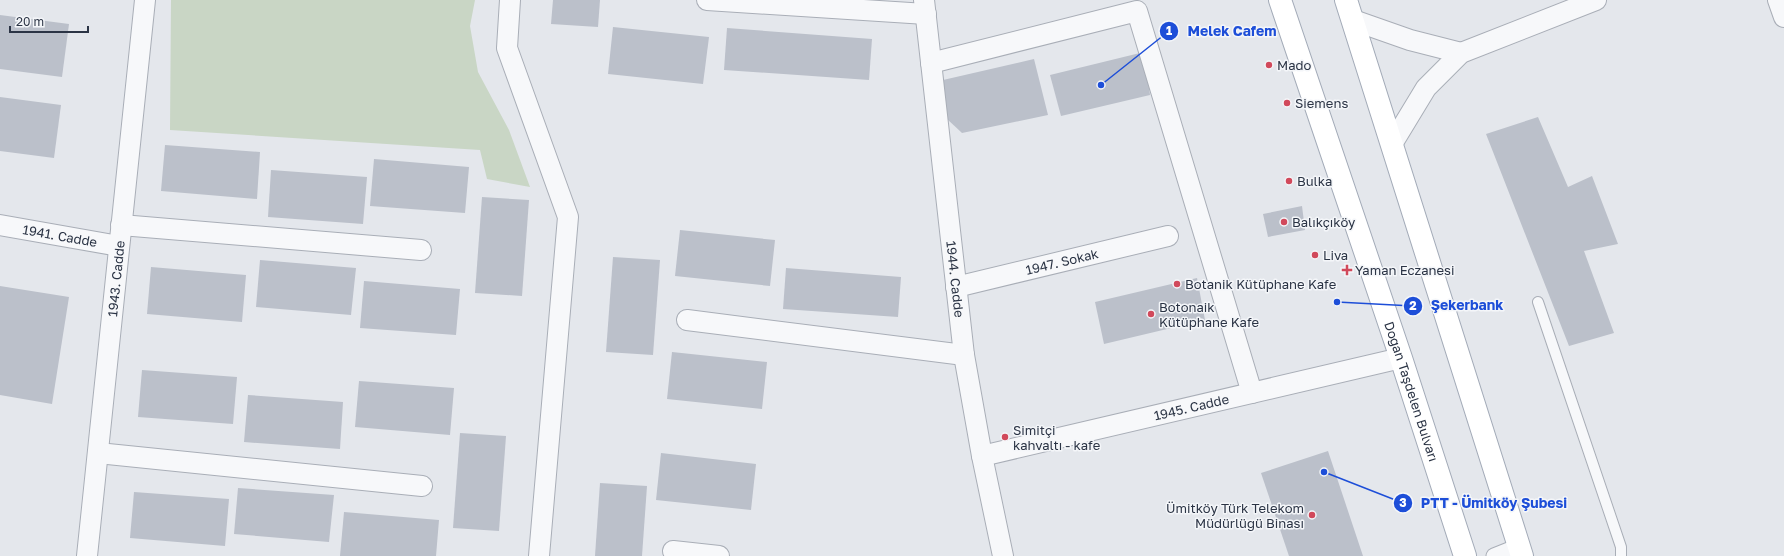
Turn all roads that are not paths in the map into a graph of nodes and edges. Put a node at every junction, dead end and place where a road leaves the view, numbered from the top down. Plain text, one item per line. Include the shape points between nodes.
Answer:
1 (145, 0) edge
2 (510, 0) edge
3 (707, 0) edge
4 (1280, 0) edge
5 (1596, 0) edge
6 (1778, 0) edge
7 (925, 7) edge
8 (1349, 10) edge
9 (1784, 17) edge
10 (1461, 53) junction
11 (931, 63) junction
12 (1392, 144) junction
13 (0, 225) edge
14 (121, 225) junction
15 (1168, 236) dead end
16 (119, 246) junction
17 (421, 250) dead end
18 (956, 287) junction
19 (1538, 302) dead end
20 (687, 320) dead end
21 (964, 355) junction
22 (1401, 358) junction
23 (1252, 393) junction
24 (98, 454) junction
25 (982, 456) junction
26 (422, 486) dead end
27 (673, 551) dead end
28 (1521, 551) edge
29 (87, 556) edge
30 (539, 556) edge
31 (719, 556) edge
32 (1003, 556) edge
33 (1465, 556) edge
34 (1494, 556) edge
35 (1621, 556) edge

1 - 14 street, 1943. Cadde
2 - 30 street via 507,48 568,217
3 - 7 street
4 - 22 main road, Doğan Taşdelen Bulvarı
5 - 10 street
6 - 9 street
7 - 11 street, 1944. Cadde
8 - 10 street via 1410,40
8 - 12 main road
10 - 12 street via 1426,88
11 - 18 street, 1944. Cadde
11 - 23 street via 1137,11
12 - 28 main road
13 - 16 street, 1941. Cadde
14 - 16 street, 1943. Cadde
14 - 17 street
15 - 18 street, 1947. Sokak
16 - 24 street, 1943. Cadde
18 - 21 street, 1944. Cadde
19 - 35 lane via 1622,547
20 - 21 street
21 - 25 street, 1944. Cadde
22 - 23 street, 1945. Cadde
22 - 33 main road, Doğan Taşdelen Bulvarı
23 - 25 street, 1945. Cadde
24 - 26 street
24 - 29 street, 1943. Cadde
25 - 32 street, 1944. Cadde
27 - 31 street
28 - 34 street

